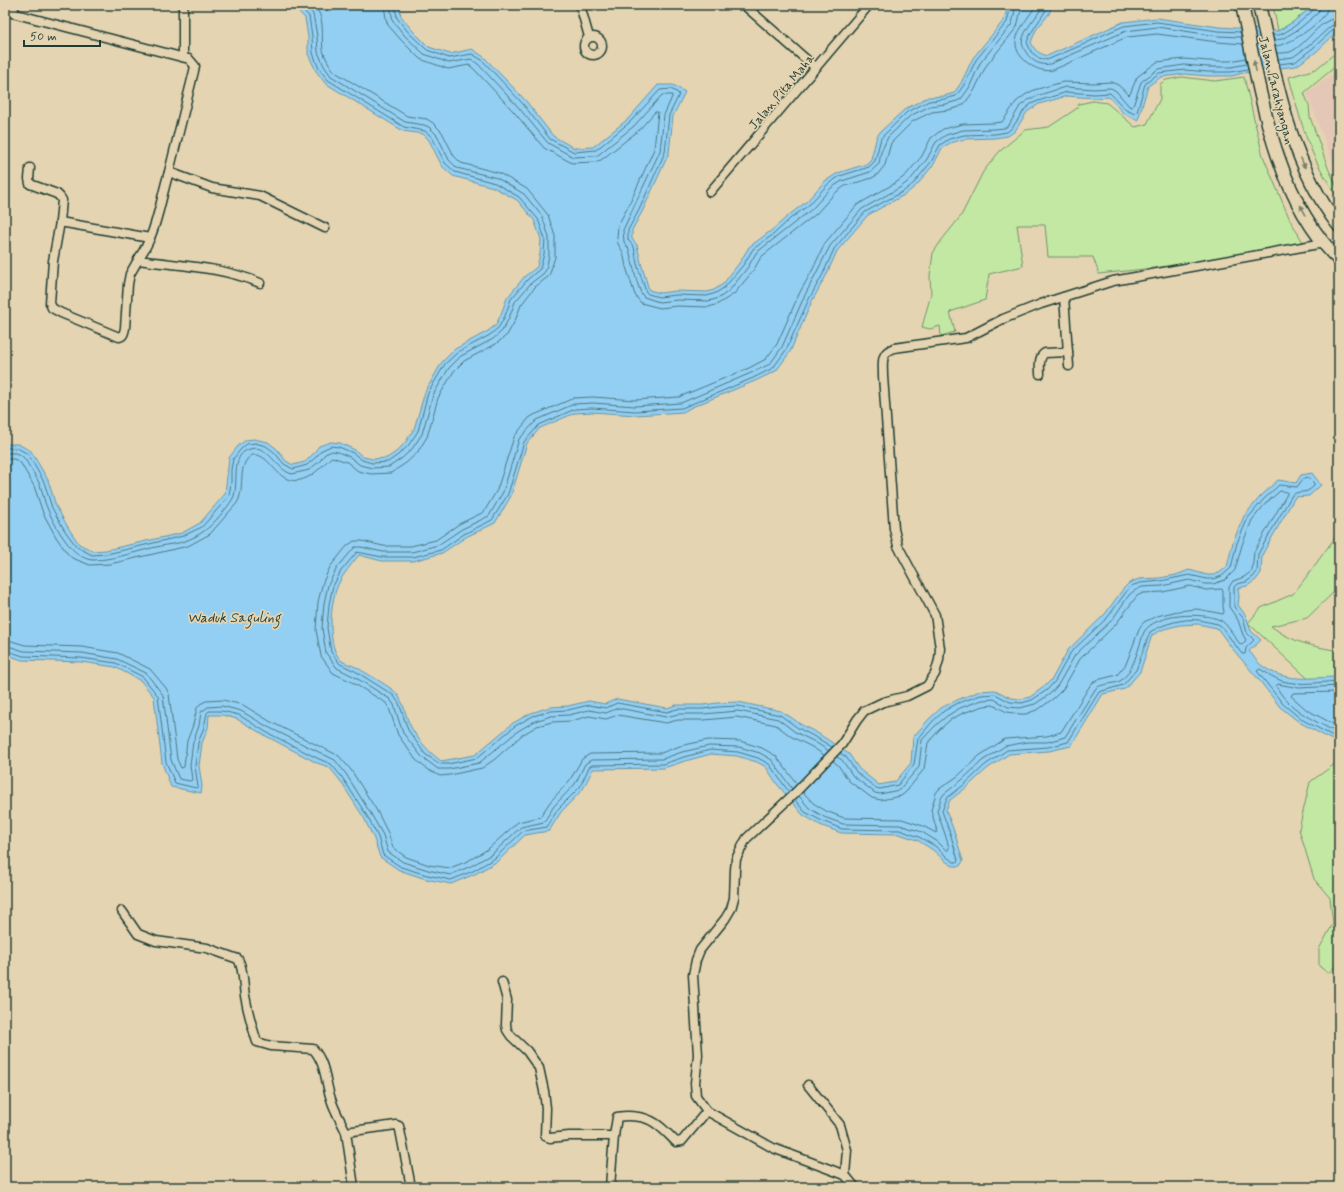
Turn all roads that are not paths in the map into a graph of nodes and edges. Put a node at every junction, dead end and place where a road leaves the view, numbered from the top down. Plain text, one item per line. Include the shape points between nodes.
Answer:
1 (183, 5) edge
2 (580, 5) edge
3 (744, 5) edge
4 (758, 5) edge
5 (870, 5) edge
6 (1242, 5) edge
7 (1259, 5) edge
8 (11, 10) edge
9 (752, 12) junction
10 (589, 37) dead end
11 (183, 57) junction
12 (816, 68) junction
13 (30, 168) dead end
14 (169, 172) junction
15 (710, 192) dead end
16 (60, 222) junction
17 (1339, 226) edge
18 (325, 228) dead end
19 (150, 238) junction
20 (1333, 250) edge
21 (138, 260) junction
22 (260, 283) dead end
23 (1064, 297) junction
24 (1068, 352) junction
25 (1070, 366) dead end
26 (1040, 374) dead end
27 (122, 911) dead end
28 (502, 982) dead end
29 (808, 1085) dead end
30 (707, 1111) junction
31 (346, 1132) junction
32 (614, 1136) junction
33 (845, 1175) junction
34 (354, 1187) edge
35 (411, 1187) edge
36 (610, 1187) edge
37 (855, 1187) edge

1 - 11 street
2 - 10 street
3 - 9 street
4 - 9 street
5 - 12 street, Jalan Pita Maha
20 -> 6 main road, Jalan Parahyangan via 1304,214 1290,187 1269,130
7 -> 17 main road, Jalan Parahyangan via 1280,100 1302,162 1318,194
8 - 11 street
9 - 12 street
11 - 14 street via 195,66
12 - 15 street, Jalan Pita Maha
13 - 16 street via 30,184 62,200
14 - 18 street via 212,188 260,196
14 - 19 street
16 - 19 street
16 - 21 street via 53,261 50,303 52,308 61,313 121,337 125,328 130,274
19 - 21 street
20 - 23 street via 1113,281
21 - 22 street via 201,267 243,276
23 - 24 street
23 - 30 street via 1003,319 966,338 894,348 887,350 884,356 883,376 894,529 898,546 934,615 940,648 939,660 935,674 927,686 864,711 842,744 747,838 736,859 731,909 700,950 693,975 698,1055 696,1096
24 - 25 street
24 - 26 street via 1042,355
27 - 31 street via 138,934 156,941 207,948 238,958 257,1042 271,1046 313,1049 320,1060 331,1100
28 - 32 street via 507,1000 507,1030 539,1068 546,1108 545,1136
29 - 33 street via 840,1125 847,1150
30 - 32 street via 681,1142 676,1142 655,1123 630,1116 617,1117
30 - 33 street via 773,1148
31 - 34 street
31 - 35 street via 399,1126
32 - 36 street
33 - 37 street

